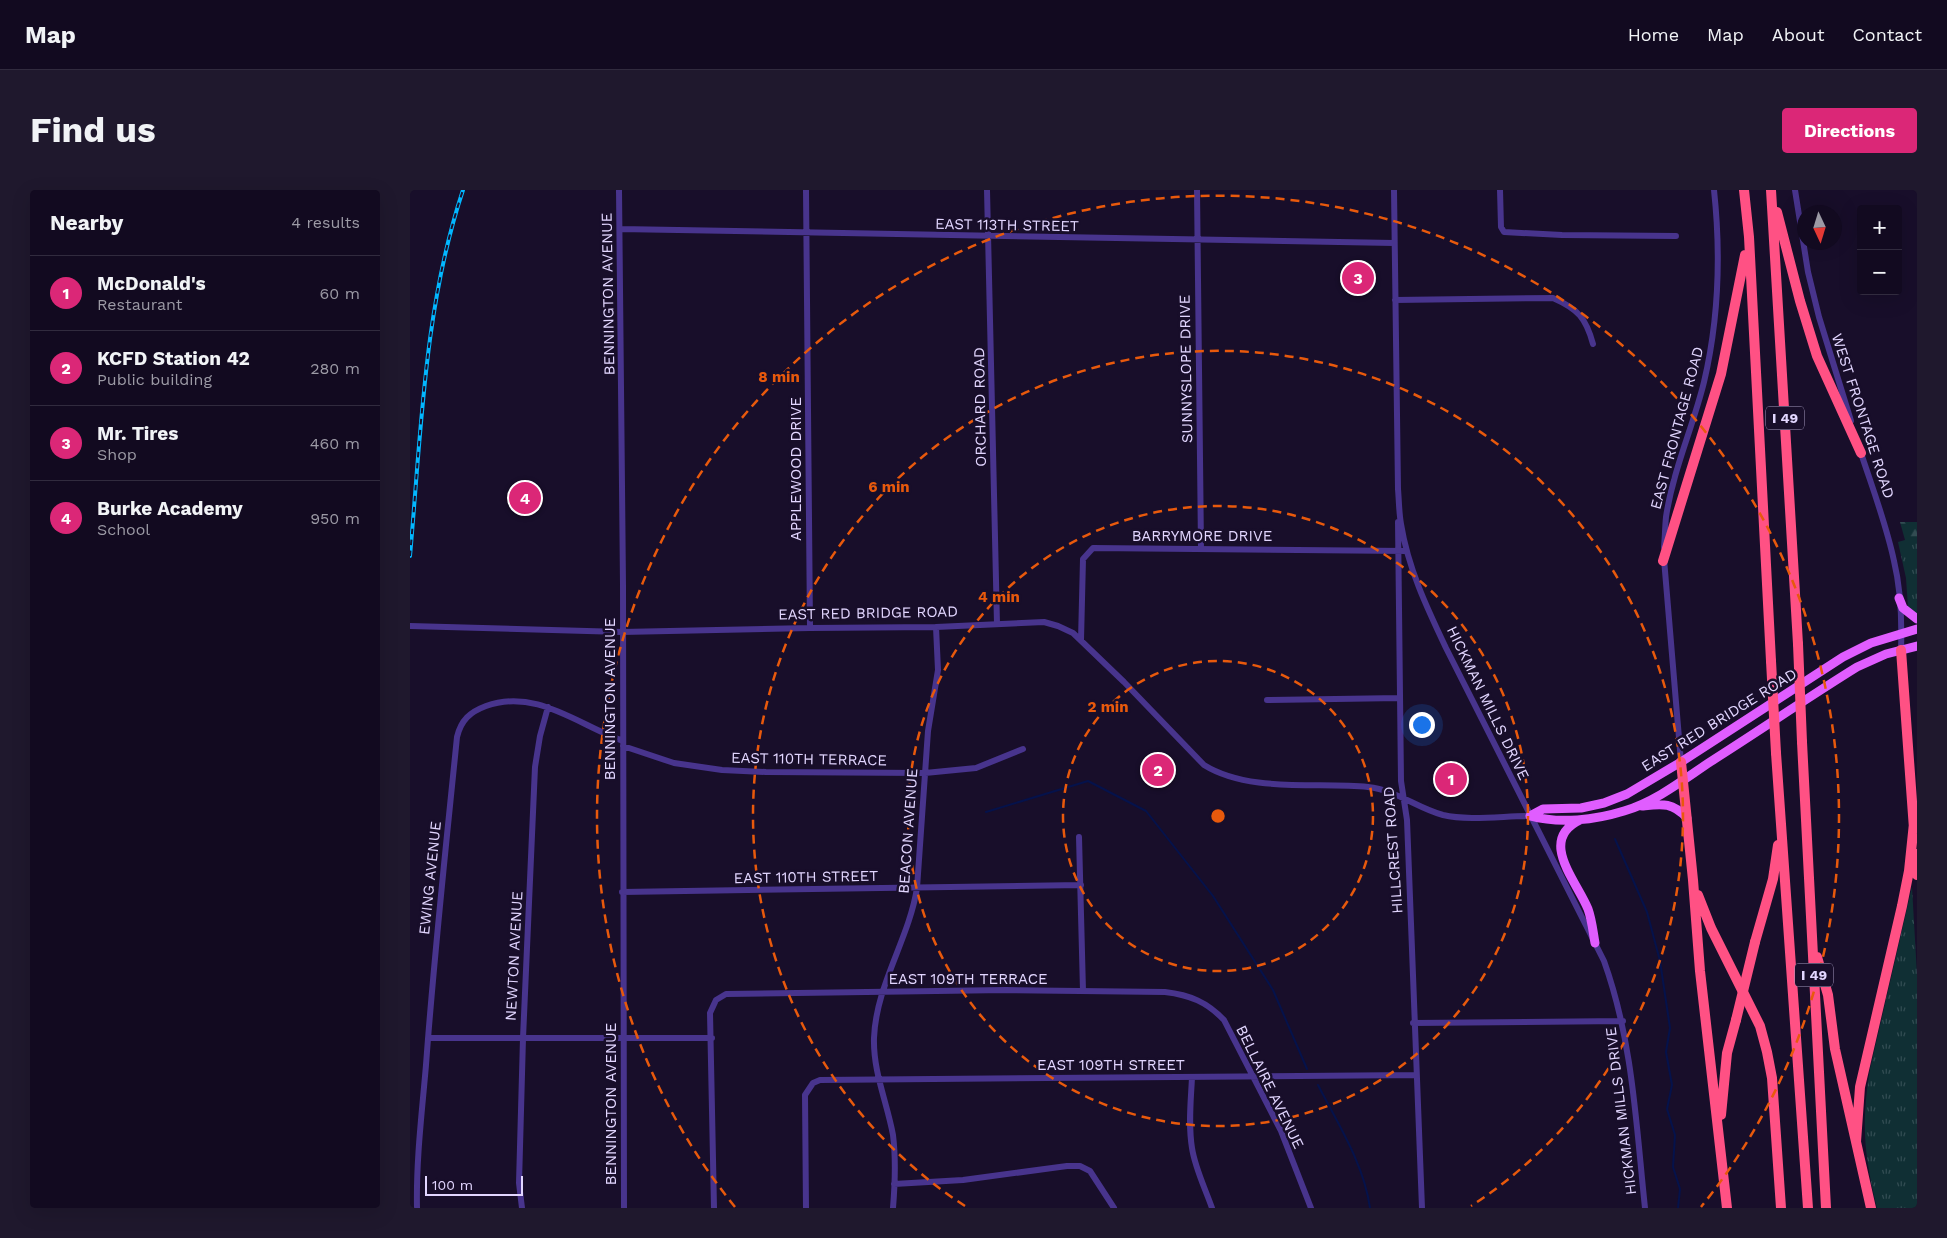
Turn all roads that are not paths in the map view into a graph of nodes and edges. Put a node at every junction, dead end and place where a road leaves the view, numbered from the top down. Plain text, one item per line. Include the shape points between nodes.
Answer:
1 (619, 190) edge
2 (806, 190) edge
3 (987, 190) edge
4 (1197, 190) edge
5 (1394, 190) edge
6 (1500, 190) edge
7 (1714, 190) edge
8 (1744, 190) edge
9 (1795, 190) edge
10 (1772, 191) edge
11 (620, 228) junction
12 (806, 233) junction
13 (1676, 236) dead end
14 (989, 237) junction
15 (1748, 237) junction
16 (1197, 241) junction
17 (1394, 243) junction
18 (1395, 300) junction
19 (1593, 344) dead end
20 (1861, 453) junction
21 (1398, 489) junction
22 (1200, 548) junction
23 (1407, 550) junction
24 (1398, 551) junction
25 (1664, 561) junction
26 (1899, 598) junction
27 (1917, 619) edge
28 (997, 624) junction
29 (410, 626) edge
30 (936, 627) junction
31 (810, 628) junction
32 (1917, 629) edge
33 (622, 632) junction
34 (1902, 633) junction
35 (1080, 640) junction
36 (1917, 646) edge
37 (1901, 650) junction
38 (1400, 698) junction
39 (1267, 700) dead end
40 (548, 707) junction
41 (478, 709) joint
42 (623, 743) junction
43 (1023, 749) dead end
44 (1681, 762) junction
45 (925, 773) junction
46 (1683, 780) junction
47 (1403, 797) junction
48 (1636, 806) junction
49 (1530, 816) junction
50 (1687, 818) junction
51 (1583, 819) junction
52 (1914, 823) junction
53 (1781, 830) junction
54 (1079, 837) dead end
55 (1917, 875) edge
56 (1694, 880) junction
57 (1080, 885) junction
58 (917, 888) junction
59 (622, 892) junction
60 (1812, 940) junction
61 (1595, 943) junction
62 (1083, 991) junction
63 (882, 992) junction
64 (1212, 1009) joint
65 (1623, 1021) junction
66 (1414, 1024) junction
67 (428, 1038) junction
68 (523, 1038) junction
69 (712, 1038) junction
70 (623, 1039) junction
71 (1415, 1075) junction
72 (1253, 1076) junction
73 (1192, 1077) junction
74 (877, 1079) junction
75 (1719, 1131) junction
76 (1856, 1142) junction
77 (894, 1184) junction
78 (417, 1208) edge
79 (522, 1208) edge
80 (624, 1208) edge
81 (714, 1208) edge
82 (806, 1208) edge
83 (893, 1208) edge
84 (1114, 1208) edge
85 (1212, 1208) edge
86 (1311, 1208) edge
87 (1422, 1208) edge
88 (1645, 1208) edge
89 (1727, 1208) edge
90 (1781, 1208) edge
91 (1808, 1208) edge
92 (1826, 1208) edge
93 (1871, 1208) edge

1 - 11 street, BENNINGTON AVENUE
2 - 12 street, APPLEWOOD DRIVE
3 - 14 street, ORCHARD ROAD
4 - 16 street, SUNNYSLOPE DRIVE
5 - 17 street, HICKMAN MILLS DRIVE
6 - 13 street via 1500,227 1504,232
7 - 25 street, EAST FRONTAGE ROAD via 1718,268 1712,342 1704,383 1666,517
8 - 15 highway, I 49
9 - 20 street, WEST FRONTAGE ROAD via 1819,317
10 - 20 highway via 1816,356
10 - 60 highway, I 49, bridge
11 - 12 street, EAST 113TH STREET
11 - 33 street, BENNINGTON AVENUE
12 - 14 street, EAST 113TH STREET
12 - 31 street, APPLEWOOD DRIVE
14 - 16 street, EAST 113TH STREET
14 - 28 street, ORCHARD ROAD
15 - 25 highway via 1721,374
15 - 53 highway, I 49, bridge
16 - 17 street, EAST 113TH STREET
16 - 22 street, SUNNYSLOPE DRIVE
17 - 18 street, HICKMAN MILLS DRIVE
18 - 19 street via 1553,298 1580,314
18 - 21 street, HICKMAN MILLS DRIVE
20 - 26 street, WEST FRONTAGE ROAD via 1895,563
21 - 23 street, HICKMAN MILLS DRIVE
21 - 24 street, HILLCREST ROAD
22 - 24 street, BARRYMORE DRIVE
22 - 35 street, BARRYMORE DRIVE via 1093,548 1083,558
23 - 24 street, BARRYMORE DRIVE
23 - 49 street, HICKMAN MILLS DRIVE via 1426,606
24 - 38 street, HILLCREST ROAD
25 - 44 street, EAST FRONTAGE ROAD
26 - 27 main road via 1903,608
26 - 34 street, WEST FRONTAGE ROAD
28 - 30 street, EAST RED BRIDGE ROAD
28 - 35 street, EAST RED BRIDGE ROAD via 1044,622 1058,626
29 - 33 street, EAST RED BRIDGE ROAD
30 - 31 street, EAST RED BRIDGE ROAD
30 - 45 street, BEACON AVENUE via 938,670
31 - 33 street, EAST RED BRIDGE ROAD
32 - 34 main road, EAST RED BRIDGE ROAD
33 - 42 street, BENNINGTON AVENUE
34 - 37 street, WEST FRONTAGE ROAD
34 - 44 main road, EAST RED BRIDGE ROAD via 1843,657
35 - 47 street, EAST RED BRIDGE ROAD via 1204,765 1218,774 1274,783 1367,787
36 - 37 main road, EAST RED BRIDGE ROAD
37 - 46 main road, EAST RED BRIDGE ROAD via 1857,668
37 - 52 highway
38 - 39 street
38 - 47 street, HILLCREST ROAD
40 - 41 street, EAST 110TH TERRACE via 512,701
40 - 42 street, EAST 110TH TERRACE
40 - 68 street, NEWTON AVENUE via 536,767
41 - 67 street, EWING AVENUE via 464,720 456,737
42 - 45 street, EAST 110TH TERRACE via 674,763 722,770
42 - 59 street, BENNINGTON AVENUE
43 - 45 street, EAST 110TH TERRACE via 976,768
44 - 46 highway
44 - 49 main road, EAST RED BRIDGE ROAD via 1627,794 1604,803 1581,808 1543,809
45 - 58 street, BEACON AVENUE
46 - 48 main road, EAST RED BRIDGE ROAD
46 - 50 highway
47 - 49 street, EAST RED BRIDGE ROAD via 1445,815
47 - 66 street, HILLCREST ROAD via 1407,820
48 - 50 main road via 1669,805
48 - 51 main road, EAST RED BRIDGE ROAD
49 - 51 main road, EAST RED BRIDGE ROAD via 1544,820
49 - 61 street, HICKMAN MILLS DRIVE
50 - 56 highway
51 - 61 main road via 1563,833 1559,849 1588,909
52 - 55 highway
52 - 76 highway via 1902,906 1860,1087
53 - 75 highway, bridge via 1773,879 1727,1053
53 - 91 highway, I 49
54 - 57 street
56 - 75 highway via 1700,971
56 - 90 highway via 1712,928 1762,1034 1772,1078
57 - 58 street, EAST 110TH STREET
57 - 62 street
58 - 59 street, EAST 110TH STREET
58 - 63 street, BEACON AVENUE via 914,909
59 - 70 street, BENNINGTON AVENUE
60 - 76 highway via 1828,995 1835,1049
60 - 92 highway, I 49
61 - 65 street, HICKMAN MILLS DRIVE via 1616,993
62 - 63 street, EAST 109TH TERRACE
62 - 64 street, EAST 109TH TERRACE via 1184,994
63 - 69 street, EAST 109TH TERRACE via 726,994 716,1000 712,1008
63 - 74 street, BEACON AVENUE via 874,1037
64 - 72 street, BELLAIRE AVENUE via 1224,1020
65 - 66 street
65 - 88 street, HICKMAN MILLS DRIVE
66 - 71 street, HILLCREST ROAD
67 - 68 street
67 - 78 street, EWING AVENUE
68 - 70 street
68 - 79 street, NEWTON AVENUE via 519,1183
69 - 70 street
69 - 81 street
70 - 80 street, BENNINGTON AVENUE
71 - 72 street, EAST 109TH STREET
71 - 87 street, HILLCREST ROAD
72 - 73 street, EAST 109TH STREET
72 - 86 street, BELLAIRE AVENUE via 1281,1131
73 - 74 street, EAST 109TH STREET
73 - 85 street via 1192,1148
74 - 77 street, BEACON AVENUE via 892,1135
74 - 82 street, EAST 109TH STREET via 820,1080 813,1083 805,1095
75 - 89 highway
76 - 93 highway
77 - 83 street, BEACON AVENUE
77 - 84 street via 1082,1167 1090,1171

